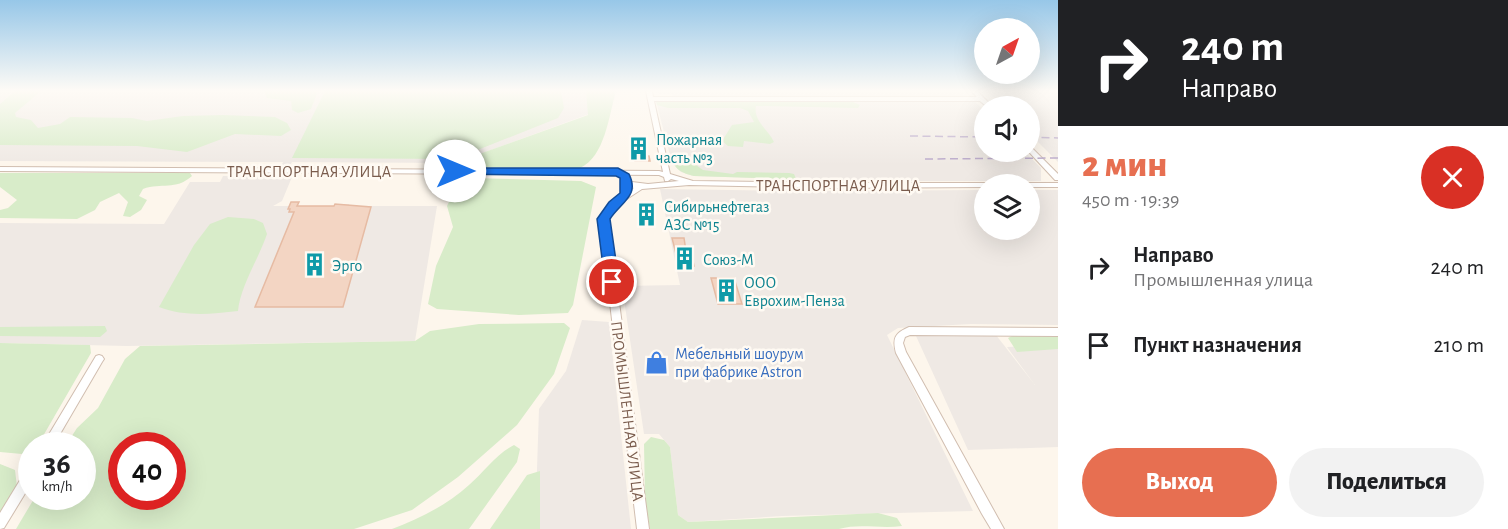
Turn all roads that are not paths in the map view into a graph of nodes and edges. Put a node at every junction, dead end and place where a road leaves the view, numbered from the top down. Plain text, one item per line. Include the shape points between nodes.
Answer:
1 (655, 116) edge
2 (1040, 159) edge
3 (666, 163) junction
4 (0, 169) edge
5 (276, 171) joint
6 (290, 171) joint
7 (659, 173) junction
8 (625, 176) junction
9 (1058, 178) edge
10 (668, 179) junction
11 (974, 185) edge
12 (1040, 185) edge
13 (1058, 185) edge
14 (640, 187) junction
15 (626, 194) junction
16 (1058, 332) edge
17 (99, 359) dead end
18 (55, 432) edge
19 (18, 494) edge
20 (0, 524) edge
21 (643, 529) edge
22 (998, 529) edge

1 - 3 street
2 - 9 street
3 - 7 street
3 - 10 street
4 - 5 street, ТРАНСПОРТНАЯ УЛИЦА
5 - 6 street, ТРАНСПОРТНАЯ УЛИЦА
6 - 8 street, ТРАНСПОРТНАЯ УЛИЦА
7 - 8 street, ТРАНСПОРТНАЯ УЛИЦА
7 - 10 street, ТРАНСПОРТНАЯ УЛИЦА
8 - 14 street
8 - 15 street
10 - 11 street, ТРАНСПОРТНАЯ УЛИЦА via 692,183
10 - 14 street
12 - 13 street
14 - 15 street
15 - 21 street, ПРОМЫШЛЕННАЯ УЛИЦА via 613,204 604,219
16 - 22 street via 909,331 901,335 898,343
17 - 18 street
19 - 20 street

